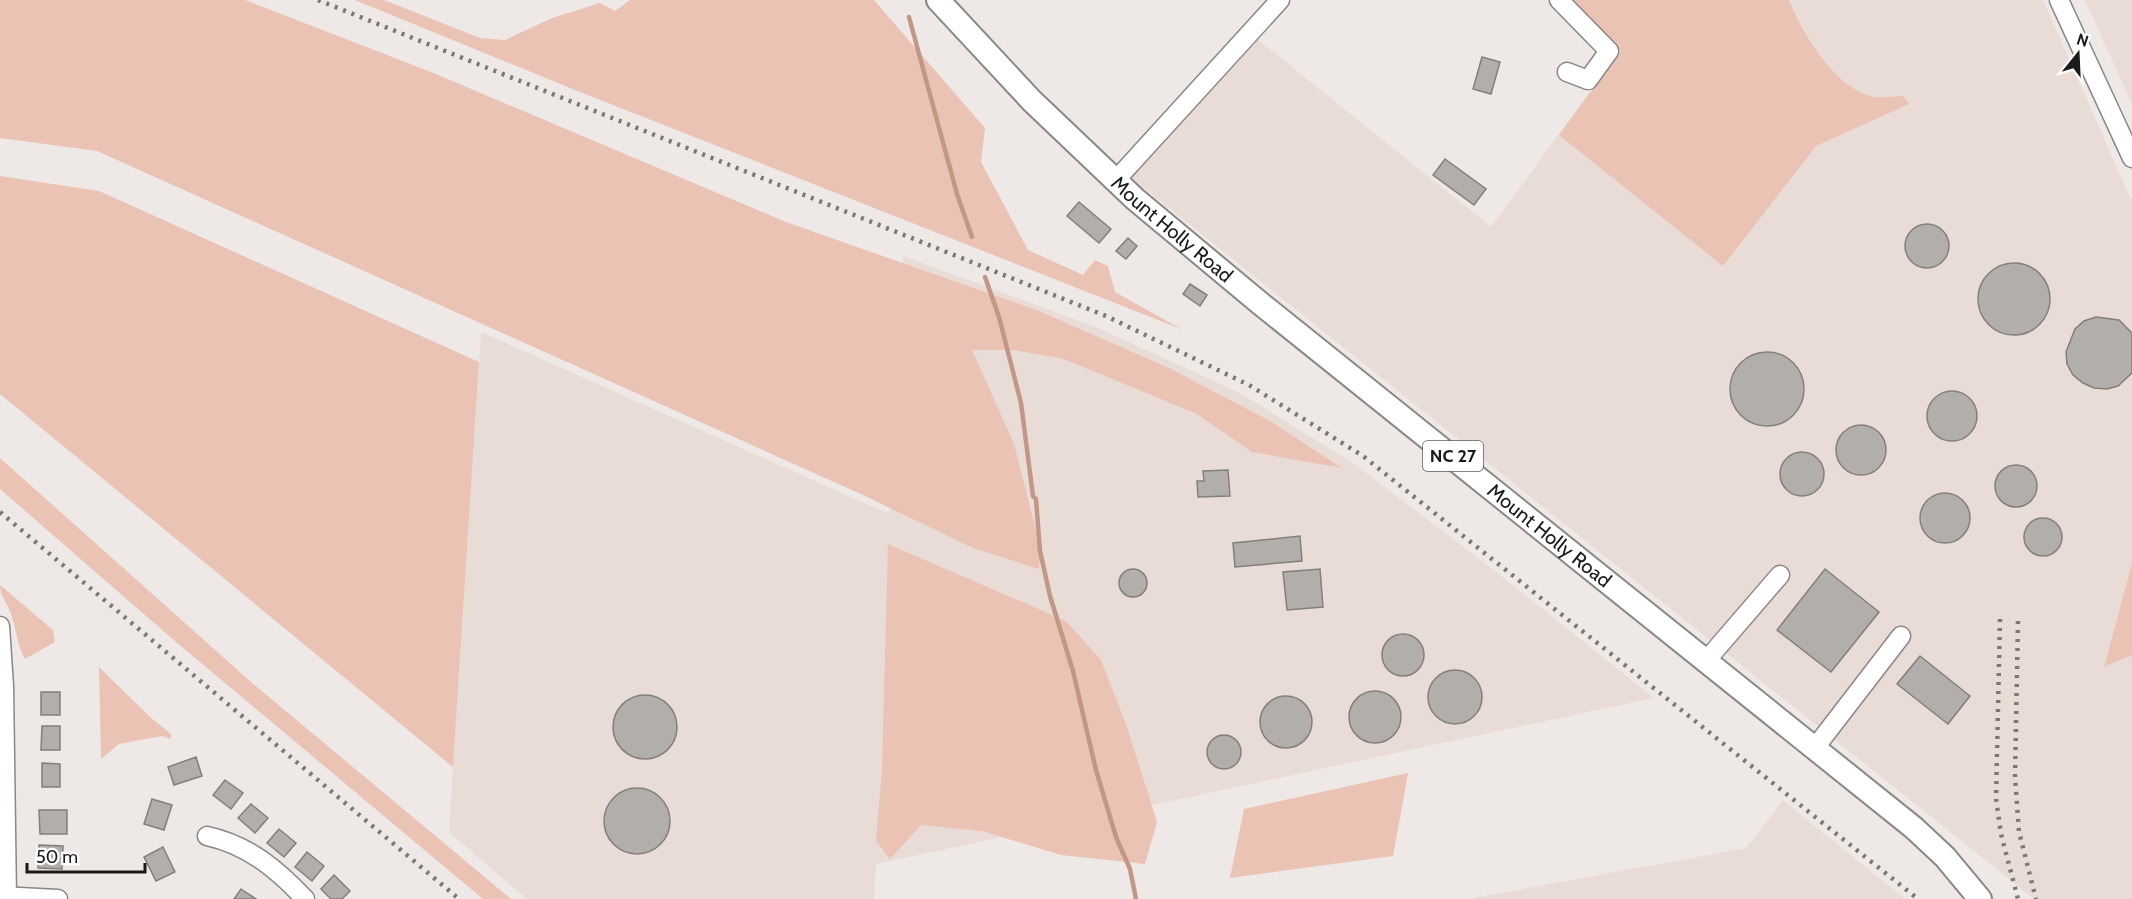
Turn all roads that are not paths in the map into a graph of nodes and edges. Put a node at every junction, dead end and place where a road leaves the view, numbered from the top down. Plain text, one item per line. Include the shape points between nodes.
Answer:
1 (938, 0) edge
2 (1280, 0) edge
3 (1559, 0) edge
4 (2060, 0) edge
5 (1566, 72) dead end
6 (2132, 158) edge
7 (1115, 182) junction
8 (1780, 575) dead end
9 (0, 626) edge
10 (1901, 636) dead end
11 (1705, 662) junction
12 (1814, 749) junction
13 (207, 836) dead end
14 (4, 897) edge
15 (58, 899) edge
16 (305, 899) edge
17 (1980, 899) edge

1 - 7 main road, Mount Holly Road / NC 27
2 - 7 street
3 - 5 street via 1609,51 1588,80
4 - 6 street
7 - 11 main road, Mount Holly Road / NC 27
8 - 11 street
9 - 14 street via 4,686
10 - 12 street
11 - 12 main road, Mount Holly Road / NC 27
12 - 17 main road, Mount Holly Road / NC 27 via 1914,828
13 - 16 street via 244,847
14 - 15 street

